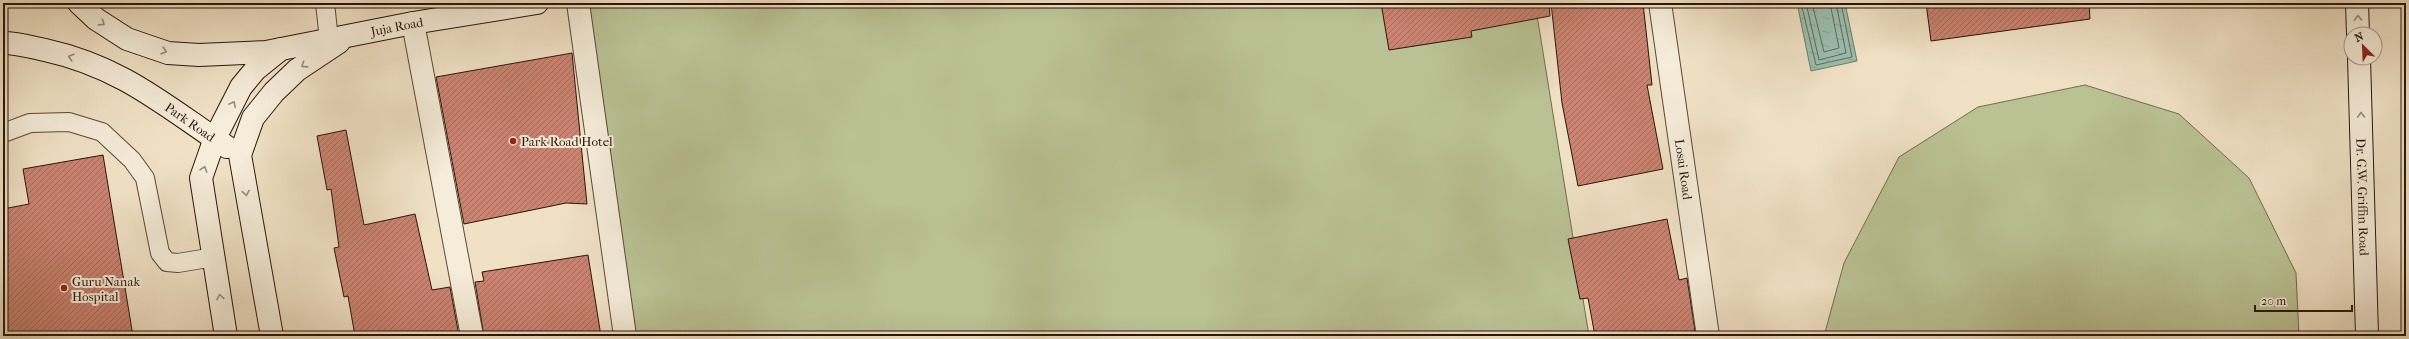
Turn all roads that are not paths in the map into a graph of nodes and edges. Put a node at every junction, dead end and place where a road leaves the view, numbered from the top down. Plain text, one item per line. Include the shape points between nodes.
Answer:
1 (79, 3) edge
2 (325, 3) edge
3 (537, 3) edge
4 (578, 3) edge
5 (1660, 3) edge
6 (2357, 3) edge
7 (413, 23) junction
8 (2358, 26) edge
9 (339, 38) junction
10 (3, 42) edge
11 (281, 49) junction
12 (2359, 66) edge
13 (3, 133) edge
14 (215, 138) junction
15 (240, 155) junction
16 (214, 257) junction
17 (226, 336) edge
18 (272, 336) edge
19 (472, 336) edge
20 (625, 336) edge
21 (1708, 336) edge
22 (2367, 336) edge

1 -> 11 main road, Juja Road via 96,19 127,39 168,53 199,55
2 - 9 lane
3 - 7 main road, Juja Road
4 - 20 main road
5 - 21 main road, Losai Road
8 -> 6 main road
7 - 9 main road, Juja Road
7 - 19 main road
9 - 11 main road, Juja Road
9 -> 15 main road via 297,70 274,92 253,118
14 -> 10 main road, Park Road via 138,85 89,62
14 -> 11 main road, Juja Road via 241,87 255,70
22 -> 12 main road, Dr. G.W. Griffin Road
13 - 16 lane via 30,123 69,122 102,132 132,160 145,178 160,253 167,262 178,263
14 - 15 main road
16 -> 14 main road, Park Road via 201,178
15 -> 18 main road
17 -> 16 main road, Park Road

